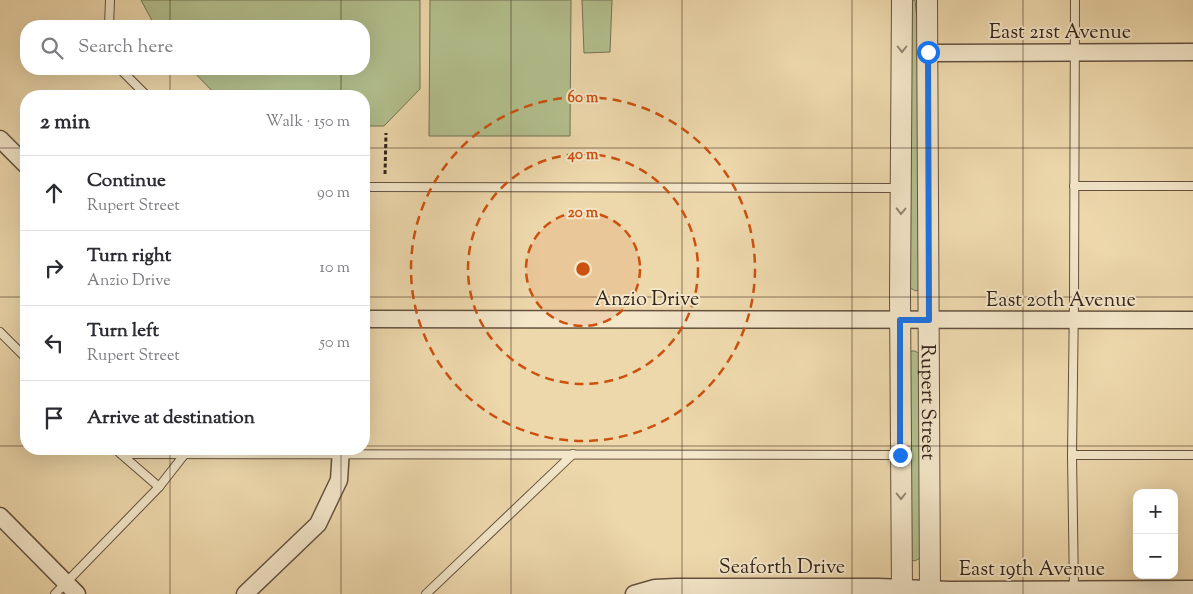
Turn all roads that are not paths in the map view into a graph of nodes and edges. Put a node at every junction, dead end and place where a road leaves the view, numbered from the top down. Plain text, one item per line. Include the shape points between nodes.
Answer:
1 (110, 0) edge
2 (902, 0) edge
3 (927, 0) edge
4 (1074, 0) edge
5 (110, 20) edge
6 (928, 52) junction
7 (1075, 52) junction
8 (1193, 52) edge
9 (126, 75) edge
10 (141, 90) edge
11 (0, 139) edge
12 (20, 159) edge
13 (1074, 186) junction
14 (1193, 186) edge
15 (370, 187) edge
16 (902, 188) junction
17 (370, 319) edge
18 (900, 320) junction
19 (929, 320) junction
20 (1074, 320) junction
21 (1193, 320) edge
22 (0, 332) edge
23 (20, 352) edge
24 (370, 451) edge
25 (573, 454) junction
26 (1193, 454) edge
27 (124, 455) edge
28 (184, 455) edge
29 (341, 455) edge
30 (900, 455) junction
31 (1072, 455) junction
32 (159, 486) junction
33 (0, 516) edge
34 (1193, 589) edge
35 (66, 590) edge
36 (753, 591) edge
37 (902, 591) edge
38 (930, 591) edge
39 (1074, 592) edge
40 (245, 594) edge
41 (426, 594) edge
42 (634, 594) edge

1 - 5 lane
2 -> 16 street, Rupert Street
3 - 6 street, Rupert Street
4 - 7 lane
6 - 7 street, East 21st Avenue
6 - 19 street, Rupert Street
7 - 8 street, East 21st Avenue
7 - 13 lane
9 - 10 lane
11 - 12 street
13 - 14 lane
13 - 20 lane
15 - 16 lane
16 -> 18 street, Rupert Street
17 - 18 street, Anzio Drive
18 - 19 street, Anzio Drive
18 - 30 street, Rupert Street
19 - 20 street, East 20th Avenue
19 - 38 street, Rupert Street
20 - 21 street, East 20th Avenue
20 - 31 lane
22 - 23 lane
24 - 25 lane
25 - 30 lane
25 - 41 lane
26 - 31 lane
27 - 32 lane
28 - 32 lane
29 - 40 street via 339,480 318,524
30 -> 37 street, Rupert Street
31 - 39 lane
32 - 35 lane
33 - 35 street
34 - 39 street, East 19th Avenue
36 - 37 street, Seaforth Drive
36 - 42 street, Seaforth Drive via 676,587
37 - 38 street, Seaforth Drive
38 - 39 street, East 19th Avenue

